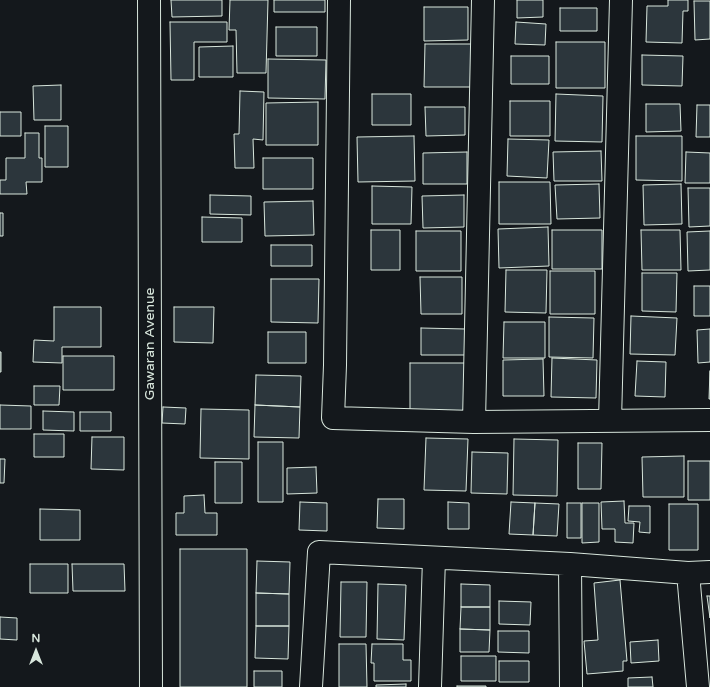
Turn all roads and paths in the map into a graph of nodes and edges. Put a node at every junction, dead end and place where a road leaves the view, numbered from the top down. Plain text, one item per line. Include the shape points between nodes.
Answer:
1 (149, 0) edge
2 (339, 0) edge
3 (482, 0) edge
4 (621, 0) edge
5 (710, 420) edge
6 (610, 421) junction
7 (474, 422) junction
8 (434, 558) junction
9 (570, 564) junction
10 (710, 572) edge
11 (688, 573) junction
12 (151, 687) edge
13 (311, 687) edge
14 (430, 687) edge
15 (571, 687) edge
16 (698, 687) edge

1 - 12 street, Gawaran Avenue
2 - 7 street via 333,418
3 - 7 street
4 - 6 street
5 - 6 street
6 - 7 street
8 - 9 street
8 - 13 street via 319,552
8 - 14 street
9 - 11 street
9 - 15 street
10 - 11 street
11 - 16 street

